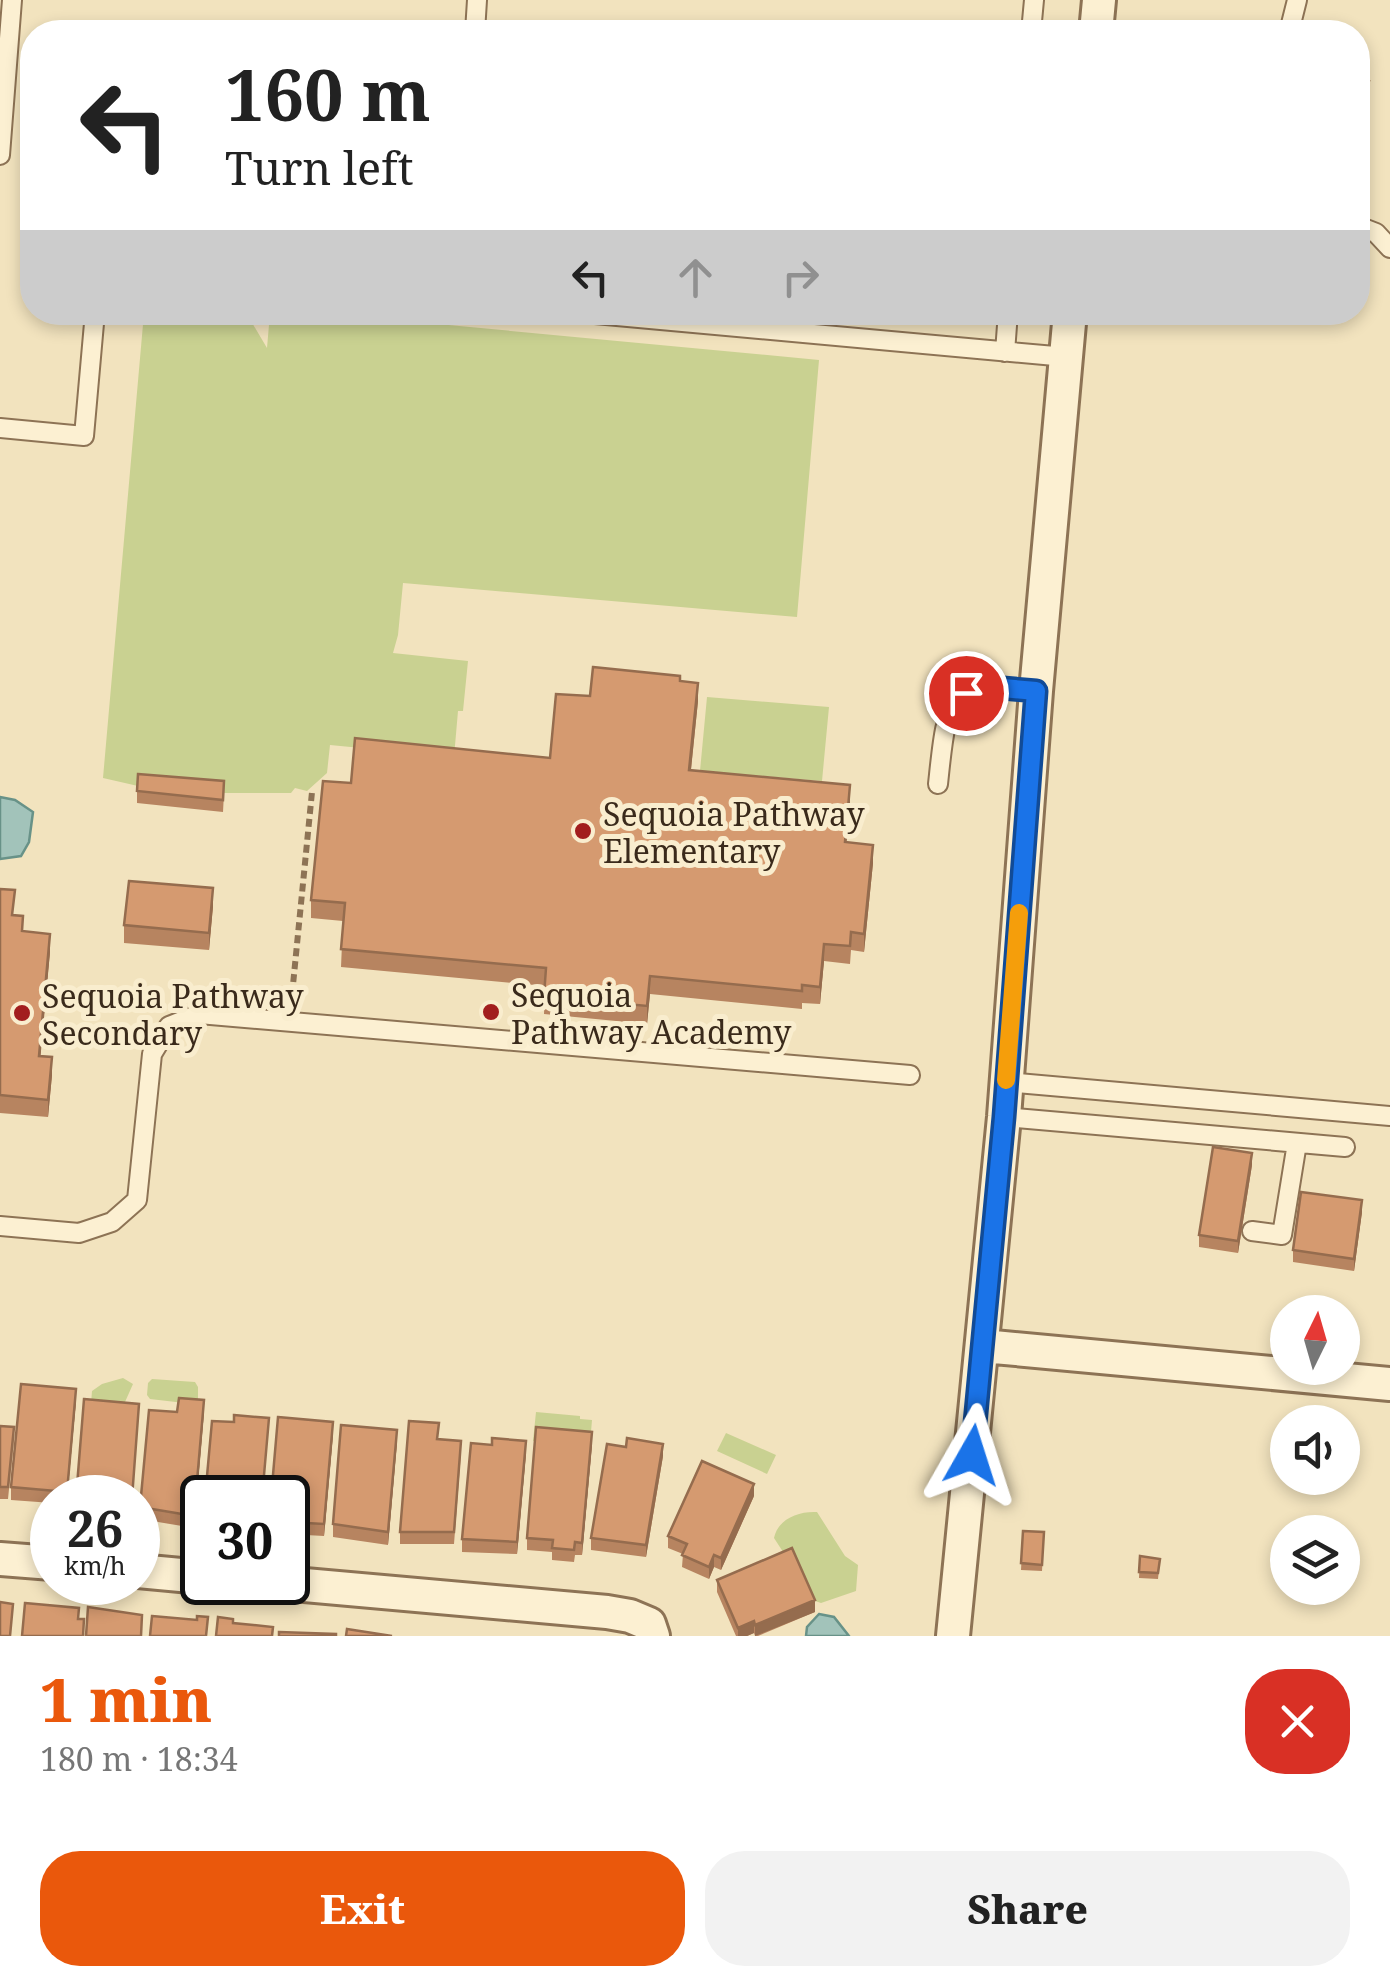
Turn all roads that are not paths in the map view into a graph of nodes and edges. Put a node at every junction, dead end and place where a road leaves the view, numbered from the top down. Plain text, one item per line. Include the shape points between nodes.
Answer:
1 (12, 0) edge
2 (0, 155) edge
3 (1383, 233) edge
4 (1390, 248) edge
5 (94, 325) edge
6 (713, 325) edge
7 (1007, 325) edge
8 (1069, 325) edge
9 (1005, 352) junction
10 (1066, 357) junction
11 (0, 428) edge
12 (1036, 691) junction
13 (938, 784) dead end
14 (910, 1075) dead end
15 (1006, 1082) junction
16 (1390, 1116) edge
17 (1004, 1117) junction
18 (1297, 1143) junction
19 (1346, 1147) dead end
20 (0, 1226) edge
21 (1252, 1231) dead end
22 (983, 1346) junction
23 (1390, 1384) edge
24 (0, 1559) edge
25 (30, 1562) edge
26 (310, 1585) edge
27 (651, 1630) edge
28 (953, 1636) edge

1 - 2 lane
3 - 4 lane
5 - 11 lane via 84,436
6 - 9 lane
7 - 9 lane
8 - 10 street
9 - 10 lane
10 - 12 street
12 - 13 lane via 991,687 966,693 950,712
12 - 15 street
14 - 20 lane via 199,1014 168,1026 152,1054 138,1200 112,1222 79,1233
15 - 16 lane
15 - 17 street
17 - 18 lane
17 - 22 street
18 - 19 lane
18 - 21 lane via 1282,1235
22 - 23 street
22 - 28 street
24 - 25 street
26 - 27 street via 606,1612 630,1616

